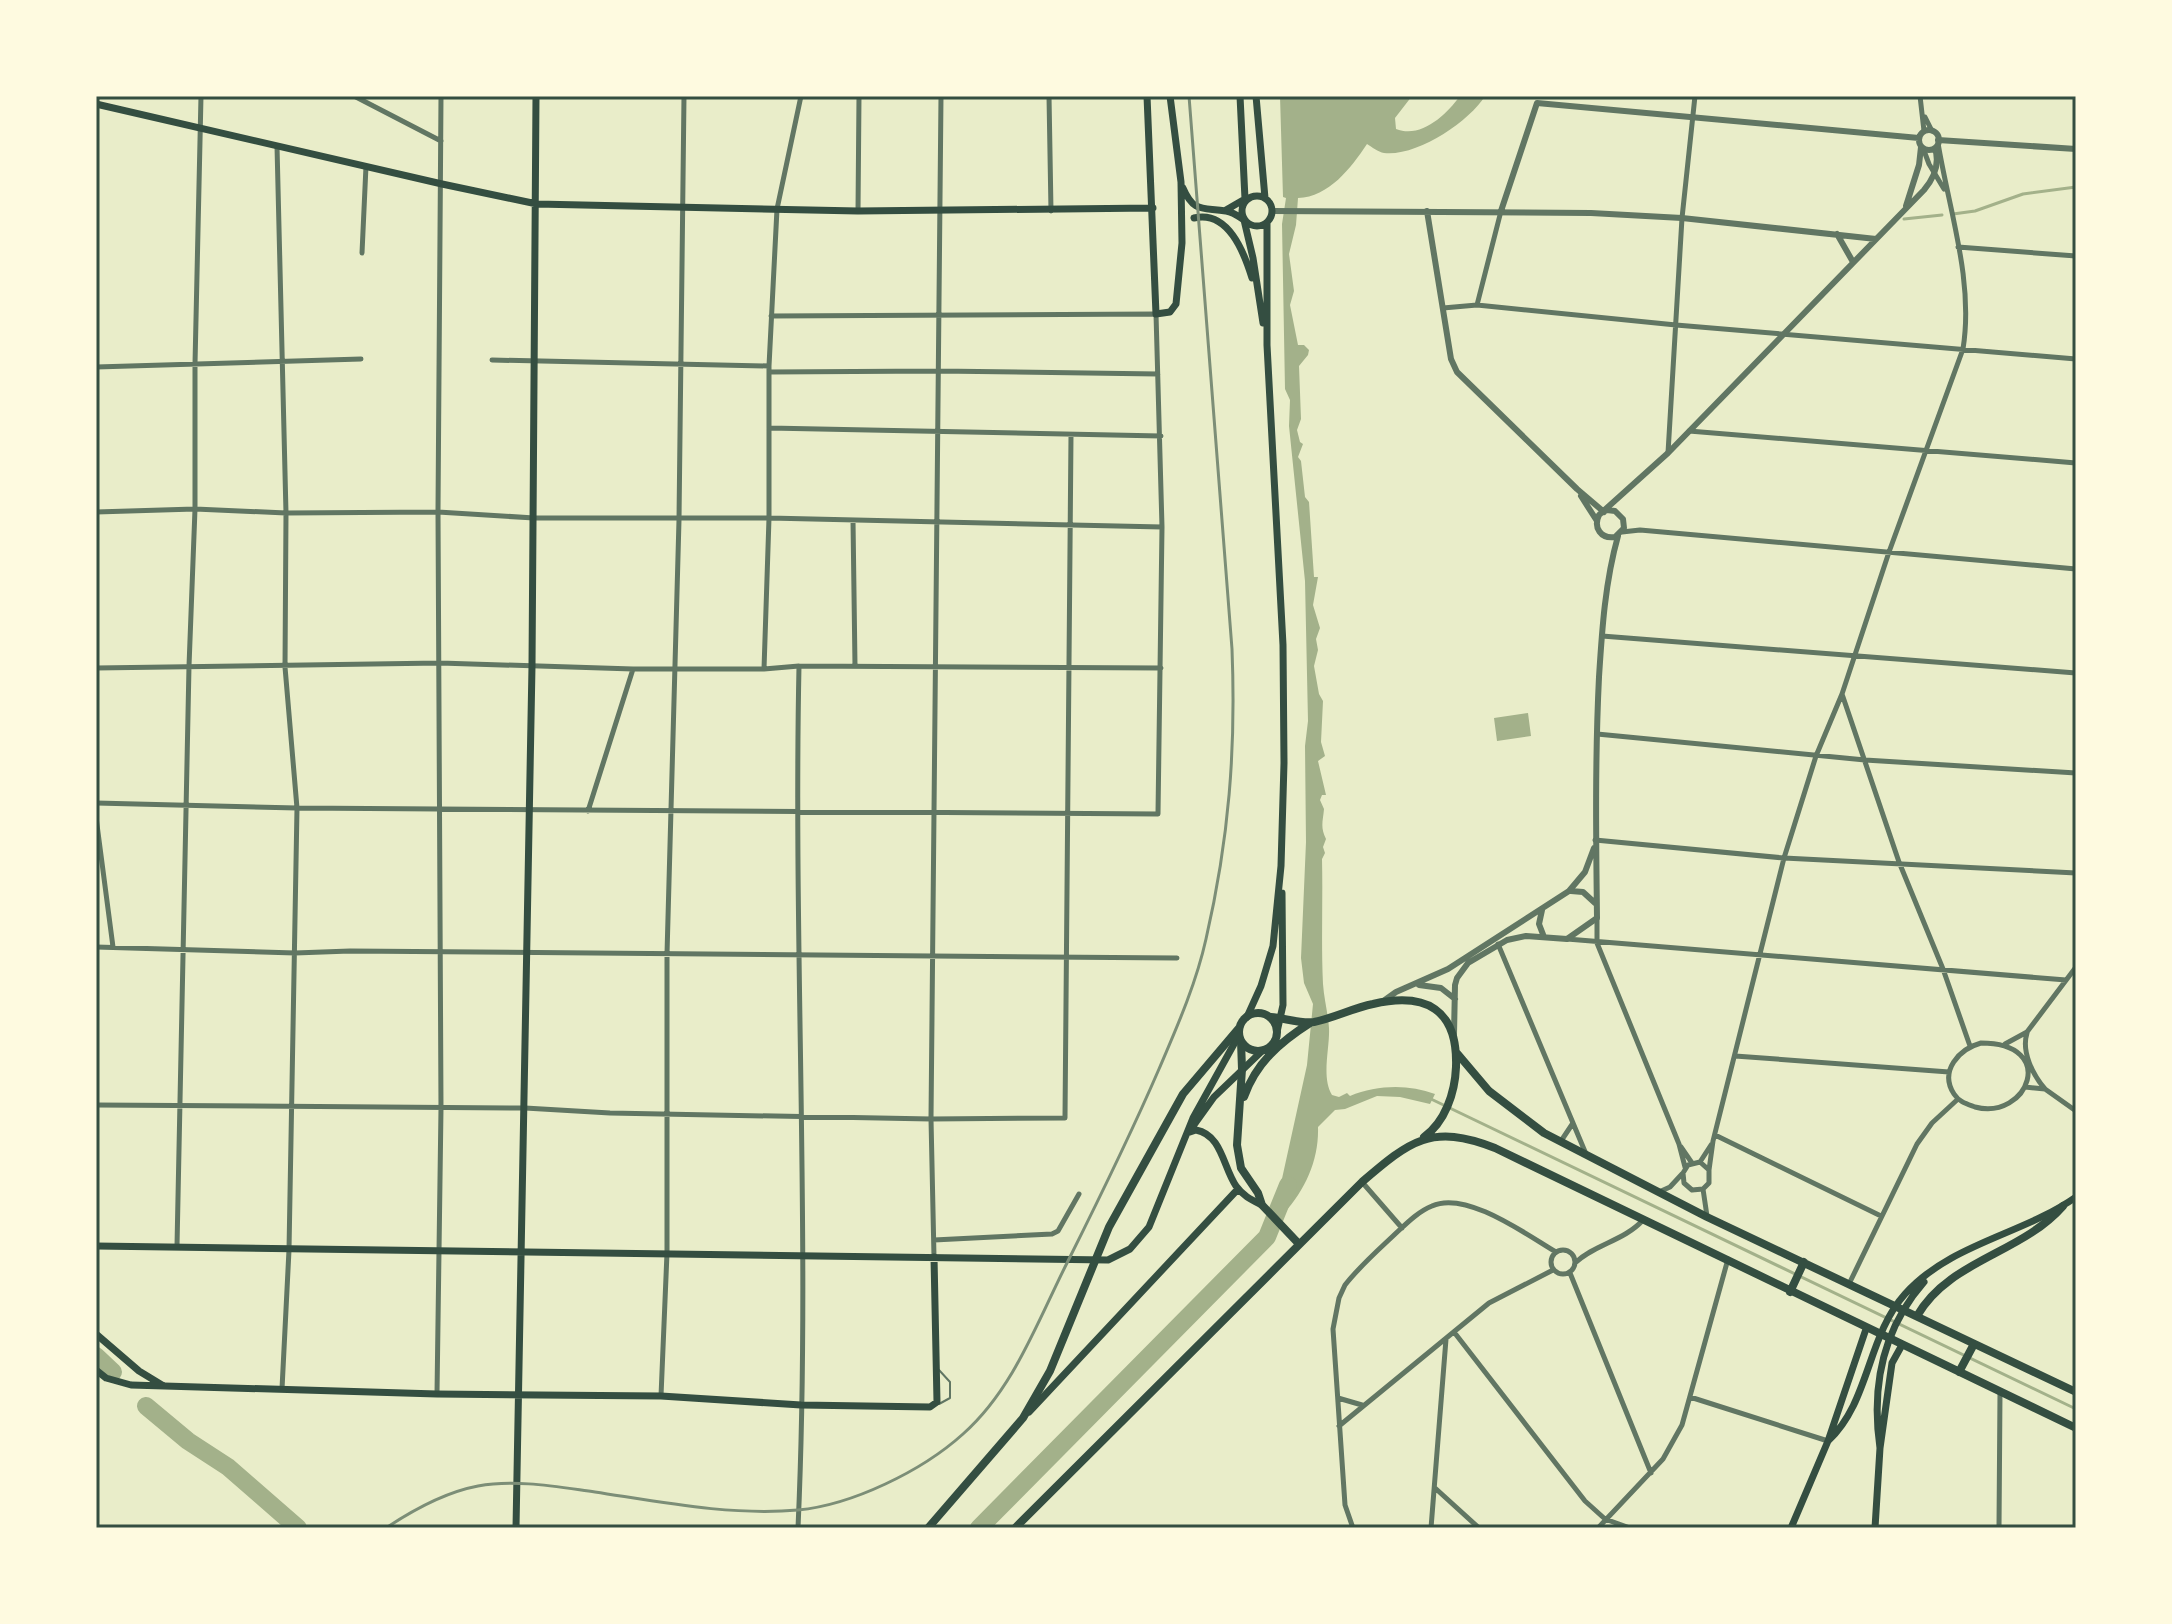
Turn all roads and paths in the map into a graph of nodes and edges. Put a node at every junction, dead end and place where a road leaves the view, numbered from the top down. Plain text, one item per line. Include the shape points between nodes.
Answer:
1 (201, 96) edge
2 (354, 96) edge
3 (441, 96) edge
4 (536, 96) edge
5 (684, 96) edge
6 (801, 96) edge
7 (859, 96) edge
8 (941, 96) edge
9 (1049, 96) edge
10 (1147, 96) edge
11 (1170, 96) edge
12 (1240, 96) edge
13 (1256, 96) edge
14 (1695, 96) edge
15 (1920, 96) edge
16 (1539, 100) edge
17 (96, 104) edge
18 (1693, 118) junction
19 (198, 128) junction
20 (1928, 131) junction
21 (1919, 138) junction
22 (441, 141) junction
23 (1937, 143) junction
24 (277, 145) junction
25 (1922, 148) junction
26 (2076, 149) edge
27 (366, 166) junction
28 (1935, 173) junction
29 (1181, 182) junction
30 (442, 184) junction
31 (1946, 193) junction
32 (1265, 198) junction
33 (1245, 199) junction
34 (537, 204) junction
35 (685, 205) junction
36 (1153, 208) junction
37 (777, 209) junction
38 (1905, 209) junction
39 (858, 211) junction
40 (940, 211) junction
41 (1051, 211) junction
42 (1204, 211) junction
43 (1225, 211) junction
44 (1272, 211) junction
45 (1427, 211) junction
46 (1501, 211) junction
47 (1194, 218) junction
48 (1682, 218) junction
49 (1244, 220) junction
50 (1267, 223) junction
51 (1837, 234) junction
52 (1876, 239) junction
53 (1182, 243) junction
54 (1958, 247) junction
55 (362, 253) dead end
56 (2076, 256) edge
57 (1853, 262) junction
58 (1258, 296) junction
59 (1477, 305) junction
60 (1442, 308) junction
61 (939, 314) junction
62 (1156, 314) junction
63 (771, 316) junction
64 (1676, 325) junction
65 (1782, 333) junction
66 (1267, 345) junction
67 (1963, 349) junction
68 (361, 359) dead end
69 (2076, 359) edge
70 (281, 360) junction
71 (492, 360) dead end
72 (534, 360) junction
73 (682, 362) junction
74 (195, 364) junction
75 (96, 367) edge
76 (769, 369) junction
77 (938, 371) junction
78 (1158, 374) junction
79 (769, 428) junction
80 (937, 431) junction
81 (1688, 431) junction
82 (1071, 435) junction
83 (1161, 436) junction
84 (1925, 451) junction
85 (1668, 453) junction
86 (2076, 463) edge
87 (1577, 489) junction
88 (1626, 492) junction
89 (195, 509) junction
90 (1606, 511) junction
91 (96, 512) edge
92 (438, 512) junction
93 (286, 513) junction
94 (1619, 513) junction
95 (534, 518) junction
96 (769, 518) junction
97 (679, 520) junction
98 (853, 520) junction
99 (1597, 521) junction
100 (938, 522) junction
101 (1624, 522) junction
102 (1071, 524) junction
103 (1162, 527) junction
104 (1640, 530) junction
105 (1620, 534) junction
106 (1607, 538) junction
107 (1889, 552) junction
108 (1611, 561) junction
109 (2076, 569) edge
110 (1602, 636) junction
111 (1856, 654) junction
112 (440, 663) junction
113 (189, 666) junction
114 (532, 666) junction
115 (799, 666) junction
116 (855, 666) junction
117 (285, 667) junction
118 (96, 668) edge
119 (936, 668) junction
120 (1068, 668) junction
121 (1161, 668) junction
122 (633, 669) junction
123 (673, 669) junction
124 (764, 669) junction
125 (2076, 673) edge
126 (1842, 694) junction
127 (1596, 734) junction
128 (1816, 756) junction
129 (1865, 760) junction
130 (2076, 773) edge
131 (96, 803) edge
132 (186, 804) junction
133 (297, 808) junction
134 (442, 809) junction
135 (529, 810) junction
136 (588, 811) junction
137 (671, 811) junction
138 (796, 812) junction
139 (934, 815) junction
140 (1066, 815) junction
141 (96, 817) edge
142 (1595, 840) junction
143 (1784, 858) junction
144 (1899, 862) junction
145 (1281, 866) junction
146 (2076, 873) edge
147 (1569, 891) junction
148 (1596, 906) junction
149 (1542, 910) junction
150 (1597, 918) junction
151 (1544, 937) junction
152 (1567, 939) junction
153 (1597, 943) junction
154 (1498, 944) junction
155 (96, 947) edge
156 (113, 947) junction
157 (183, 949) junction
158 (295, 953) junction
159 (441, 953) junction
160 (527, 953) junction
161 (667, 954) junction
162 (800, 956) junction
163 (932, 956) junction
164 (1759, 956) junction
165 (1067, 957) junction
166 (1177, 958) dead end
167 (2076, 967) edge
168 (1943, 969) junction
169 (2066, 980) junction
170 (1410, 987) junction
171 (1455, 999) junction
172 (1382, 1002) junction
173 (1247, 1017) junction
174 (1271, 1017) junction
175 (1281, 1018) junction
176 (1311, 1023) junction
177 (1277, 1032) junction
178 (2027, 1032) junction
179 (1240, 1034) junction
180 (1454, 1034) junction
181 (2005, 1044) junction
182 (1970, 1046) junction
183 (1261, 1052) junction
184 (1456, 1052) junction
185 (1735, 1056) junction
186 (1242, 1069) junction
187 (1949, 1072) junction
188 (2025, 1087) junction
189 (2045, 1089) junction
190 (1958, 1099) junction
191 (96, 1105) edge
192 (1241, 1105) junction
193 (180, 1107) junction
194 (292, 1108) junction
195 (441, 1108) junction
196 (525, 1108) junction
197 (2076, 1111) edge
198 (668, 1114) junction
199 (802, 1115) junction
200 (931, 1119) junction
201 (1574, 1122) junction
202 (1187, 1133) junction
203 (1714, 1138) junction
204 (1421, 1139) junction
205 (1561, 1142) junction
206 (1679, 1144) junction
207 (1588, 1157) junction
208 (1696, 1162) junction
209 (1684, 1170) junction
210 (1709, 1170) junction
211 (1362, 1182) junction
212 (1238, 1189) junction
213 (1703, 1189) junction
214 (1658, 1193) junction
215 (1079, 1194) dead end
216 (2076, 1197) edge
217 (1262, 1205) junction
218 (2063, 1206) junction
219 (1881, 1216) junction
220 (1707, 1217) junction
221 (1643, 1220) junction
222 (1402, 1228) junction
223 (934, 1240) junction
224 (1299, 1244) junction
225 (96, 1246) edge
226 (177, 1246) junction
227 (289, 1250) junction
228 (440, 1251) junction
229 (521, 1252) junction
230 (1556, 1252) junction
231 (667, 1253) junction
232 (1571, 1253) junction
233 (801, 1255) junction
234 (1583, 1255) junction
235 (934, 1257) junction
236 (1728, 1259) junction
237 (1575, 1263) junction
238 (1802, 1266) junction
239 (1553, 1270) junction
240 (1935, 1270) junction
241 (1570, 1273) junction
242 (1849, 1285) junction
243 (1790, 1292) junction
244 (1917, 1316) junction
245 (1866, 1329) junction
246 (1454, 1332) junction
247 (96, 1334) edge
248 (1446, 1338) junction
249 (1902, 1345) junction
250 (1972, 1347) junction
251 (936, 1366) junction
252 (96, 1370) edge
253 (1959, 1372) junction
254 (163, 1386) junction
255 (282, 1389) junction
256 (2000, 1391) junction
257 (2076, 1392) edge
258 (437, 1394) junction
259 (519, 1395) junction
260 (661, 1396) junction
261 (1690, 1397) junction
262 (1338, 1398) junction
263 (801, 1405) junction
264 (1363, 1405) junction
265 (934, 1406) junction
266 (1023, 1418) junction
267 (1339, 1426) junction
268 (2076, 1428) edge
269 (1828, 1441) junction
270 (1880, 1448) junction
271 (1651, 1473) junction
272 (1435, 1487) junction
273 (1605, 1519) junction
274 (516, 1528) edge
275 (798, 1528) edge
276 (928, 1528) edge
277 (1015, 1528) edge
278 (1353, 1528) edge
279 (1431, 1528) edge
280 (1479, 1528) edge
281 (1598, 1528) edge
282 (1630, 1528) edge
283 (1791, 1528) edge
284 (1875, 1528) edge
285 (1999, 1528) edge

1 - 19 street
2 - 22 street
3 - 22 street
4 - 34 main road
5 - 35 street
6 - 37 street
7 - 39 street
8 - 40 street
9 - 41 street
10 - 36 main road
11 - 29 main road
12 - 33 main road
13 - 32 main road
14 - 18 street
15 - 20 street
16 - 18 street
16 - 46 street
17 - 19 main road
18 - 21 street
18 - 48 street
19 - 24 main road
19 - 74 street
20 - 21 street
20 - 23 street
21 - 25 street
22 - 30 street
23 - 25 street via 1929,150
23 - 26 street
23 - 28 street
23 - 31 street
24 - 27 main road
24 - 70 street
25 - 28 street
25 - 38 street
27 - 30 main road
27 - 55 street
28 - 31 street
28 - 38 street
29 - 42 main road via 1190,200
29 - 53 main road
30 - 34 main road
30 - 92 street
31 - 54 street
32 - 33 main road
32 - 44 main road
33 - 43 main road
33 - 49 main road
34 - 35 main road
34 - 72 main road
35 - 37 main road
35 - 73 street
36 - 41 main road
36 - 62 main road
37 - 39 main road
37 - 63 street
38 - 52 street
39 - 40 main road
40 - 41 main road
40 - 61 street
42 - 43 main road
42 - 47 main road
43 - 49 main road
44 - 45 street
44 - 50 main road
45 - 46 street
45 - 60 street
46 - 48 street
46 - 59 street
47 - 53 main road
47 - 58 main road via 1213,218 1225,227 1248,262
48 - 51 street
48 - 64 street
49 - 50 main road via 1256,227
49 - 58 main road
50 - 66 main road
51 - 52 street
51 - 57 street
52 - 57 street
53 - 62 main road via 1174,309
54 - 56 street
54 - 67 street via 1967,321
57 - 65 street
58 - 66 main road
59 - 60 street
59 - 64 street
60 - 87 street via 1457,372
61 - 62 street
61 - 63 street
61 - 77 street
62 - 78 street
63 - 76 street
64 - 65 street
64 - 85 street
65 - 67 street
65 - 81 street
66 - 145 main road via 1283,645
67 - 69 street
67 - 84 street
68 - 70 street
70 - 74 street
70 - 93 street
71 - 72 street
72 - 73 street
72 - 95 main road
73 - 76 street
73 - 97 street
74 - 75 street
74 - 89 street
76 - 77 street
76 - 79 street
77 - 78 street
77 - 80 street
78 - 83 street
79 - 80 street
79 - 96 street
80 - 82 street
80 - 100 street
81 - 84 street
81 - 85 street
82 - 83 street
82 - 102 street
83 - 103 street
84 - 86 street
84 - 107 street
85 - 88 street
87 - 90 street
87 - 99 street
88 - 90 street
88 - 94 street
89 - 91 street
89 - 93 street
89 - 113 street
90 - 94 street
90 - 99 street
92 - 93 street
92 - 95 street
92 - 112 street
93 - 117 street
94 - 101 street
95 - 97 street
95 - 114 main road
96 - 97 street
96 - 98 street
96 - 124 street
97 - 123 street
98 - 100 street
98 - 116 street
99 - 106 street
100 - 102 street
100 - 119 street
101 - 104 street
101 - 105 street
102 - 103 street
102 - 120 street
103 - 121 street
104 - 105 street
104 - 107 street
105 - 106 street
105 - 108 street
106 - 108 street
107 - 109 street
107 - 111 street
108 - 110 street
110 - 111 street
110 - 127 street
111 - 125 street
111 - 126 street
112 - 114 street
112 - 117 street
112 - 134 street
113 - 117 street
113 - 118 street
113 - 132 street
114 - 122 street
114 - 135 main road
115 - 116 street
115 - 124 street
115 - 138 street
116 - 119 street
117 - 133 street
119 - 120 street
119 - 139 street
120 - 121 street
120 - 140 street
121 - 140 street via 1158,814
122 - 123 street
122 - 136 street
123 - 124 street
123 - 137 street
126 - 128 street
126 - 129 street
127 - 128 street
127 - 142 street
128 - 129 street
128 - 143 street
129 - 130 street
129 - 144 street
131 - 132 street
132 - 133 street
132 - 157 street
133 - 134 street
133 - 158 street
134 - 135 street
134 - 159 street
135 - 136 street
135 - 160 main road
136 - 137 street
137 - 138 street
137 - 161 street
138 - 139 street
138 - 162 street
139 - 140 street
139 - 163 street
140 - 165 street
141 - 156 street
142 - 143 street
142 - 147 street via 1585,872
142 - 148 street
143 - 144 street
143 - 164 street
144 - 146 street
144 - 168 street
145 - 173 main road via 1268,966
145 - 175 main road
147 - 148 street via 1583,892
147 - 149 street
148 - 150 street
149 - 151 street via 1539,924
149 - 170 street
150 - 152 street
150 - 153 street
151 - 152 street
151 - 154 street via 1516,936
152 - 153 street
153 - 164 street
153 - 206 street
154 - 171 street via 1462,969
154 - 201 street
155 - 156 street
156 - 157 street
157 - 158 street
157 - 193 street
158 - 159 street
158 - 194 street
159 - 160 street
159 - 195 street
160 - 161 street
160 - 196 main road
161 - 162 street
161 - 198 street
162 - 163 street
162 - 199 street
163 - 165 street
163 - 200 street
164 - 168 street
164 - 185 street
165 - 166 street
165 - 200 street via 1065,1118
167 - 169 street
168 - 169 street
168 - 182 street
169 - 178 street
170 - 171 street via 1434,986
170 - 172 street
171 - 180 street
172 - 176 main road
172 - 180 main road via 1432,1005
173 - 174 main road
173 - 179 main road
174 - 175 main road
174 - 177 main road
175 - 176 main road
175 - 177 main road
176 - 192 main road via 1260,1065
177 - 183 main road via 1272,1045
178 - 181 street
178 - 189 street via 2025,1050
179 - 183 main road via 1249,1049
179 - 186 main road
179 - 202 main road
179 - 266 main road via 1183,1094 1109,1227 1050,1371
180 - 184 main road
181 - 182 street
181 - 188 street via 2025,1061
182 - 187 street
183 - 186 main road
184 - 204 main road via 1443,1119
184 - 205 main road via 1489,1091
185 - 187 street
185 - 203 street
186 - 192 main road
186 - 202 main road
187 - 190 street
188 - 189 street
188 - 190 street via 1996,1107 1981,1108
189 - 197 street
190 - 219 street via 1923,1134
191 - 193 street
192 - 217 main road via 1241,1168
193 - 194 street
193 - 226 street
194 - 195 street
194 - 227 street
195 - 196 street
195 - 228 street
196 - 198 street
196 - 229 main road
198 - 199 street
198 - 231 street
199 - 200 street
199 - 233 street
200 - 223 street
201 - 205 street
201 - 207 street
202 - 212 main road via 1196,1130 1210,1136
202 - 235 main road via 1140,1239 1108,1260
203 - 208 street
203 - 210 street
203 - 219 street
204 - 211 main road
204 - 221 main road via 1481,1143
205 - 207 main road
206 - 208 street
206 - 209 street
207 - 214 main road
208 - 209 street
208 - 210 street
209 - 213 street via 1688,1187
209 - 214 street
210 - 213 street
211 - 222 street
211 - 224 main road
212 - 217 main road
212 - 266 main road
213 - 220 street
214 - 220 main road
215 - 223 street via 1052,1234
216 - 218 main road
217 - 224 main road
218 - 240 main road via 1968,1248
218 - 244 main road via 2033,1234 1946,1282
219 - 242 street
220 - 238 main road
221 - 234 street
221 - 236 main road
222 - 230 street via 1433,1205 1461,1203 1509,1223
222 - 262 street via 1355,1273 1339,1298 1333,1329
223 - 235 street
224 - 277 main road
225 - 226 main road
226 - 227 main road
227 - 228 main road
227 - 255 street
228 - 229 main road
228 - 258 street
229 - 231 main road
229 - 259 main road
230 - 232 street
230 - 239 street
231 - 233 main road
231 - 260 street
232 - 234 street
232 - 237 street
233 - 235 main road
233 - 263 street
234 - 237 street
235 - 251 main road
236 - 243 main road
236 - 261 street
237 - 241 street
238 - 242 main road
238 - 243 main road
239 - 241 street
239 - 246 street via 1489,1303
240 - 269 main road via 1897,1305 1854,1405
240 - 270 main road via 1886,1341 1878,1375
241 - 271 street
242 - 244 main road
243 - 245 main road
244 - 250 main road
245 - 249 main road
245 - 269 main road
246 - 248 street
246 - 273 street via 1585,1501
247 - 254 main road
248 - 264 street
248 - 272 street
249 - 253 main road
249 - 270 main road via 1892,1363
250 - 253 main road
250 - 257 main road
251 - 265 main road
251 - 265 lane via 950,1382 950,1398
252 - 254 main road via 117,1383
253 - 256 main road
254 - 255 main road
255 - 258 main road
256 - 268 main road
256 - 285 street
258 - 259 main road
259 - 260 main road
259 - 274 main road
260 - 263 main road
261 - 269 street
261 - 271 street via 1672,1444
262 - 264 street
262 - 267 street
263 - 265 main road
263 - 275 street
264 - 267 street
266 - 276 main road
267 - 278 street via 1345,1505
269 - 283 main road
270 - 284 main road
271 - 273 street
272 - 279 street
272 - 280 street
273 - 281 street
273 - 282 street

